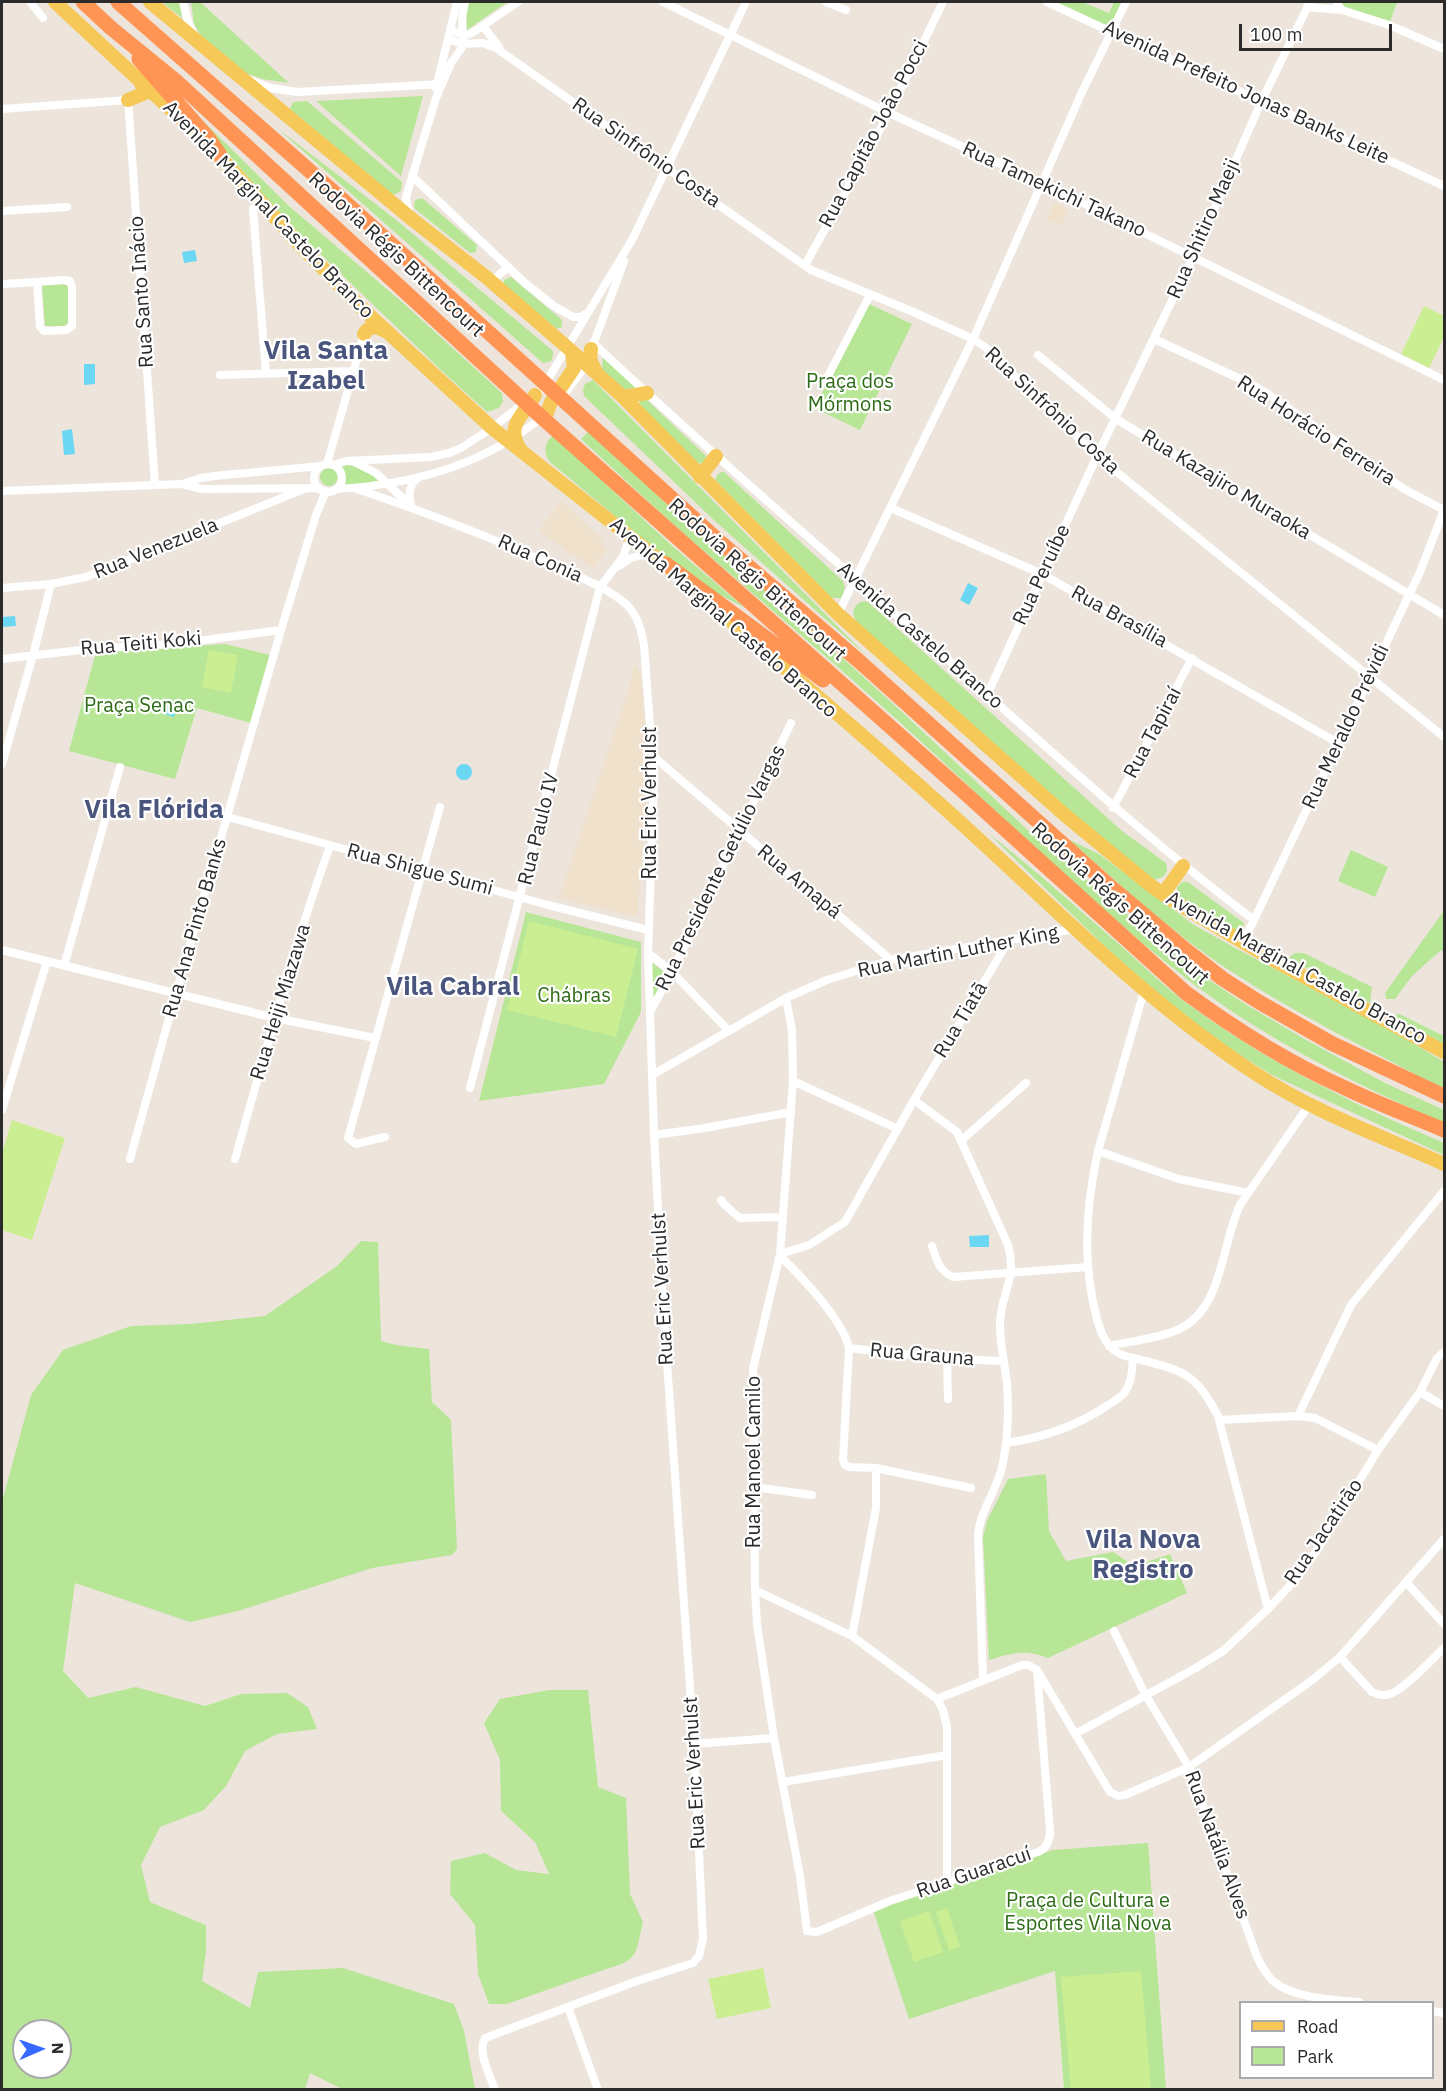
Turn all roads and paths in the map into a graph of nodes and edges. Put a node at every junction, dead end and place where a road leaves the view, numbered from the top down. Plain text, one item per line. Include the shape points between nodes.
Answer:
1 (30, 2) edge
2 (54, 2) edge
3 (83, 2) edge
4 (118, 2) edge
5 (150, 2) edge
6 (183, 2) edge
7 (457, 2) edge
8 (465, 2) edge
9 (518, 2) edge
10 (663, 2) edge
11 (746, 2) edge
12 (826, 2) edge
13 (943, 2) edge
14 (1047, 2) edge
15 (1126, 2) edge
16 (1336, 2) edge
17 (1309, 4) edge
18 (846, 10) dead end
19 (1342, 10) junction
20 (43, 18) dead end
21 (483, 26) junction
22 (111, 28) junction
23 (1111, 31) junction
24 (463, 34) junction
25 (449, 35) junction
26 (730, 35) junction
27 (198, 42) junction
28 (463, 45) junction
29 (1444, 49) edge
30 (508, 56) junction
31 (137, 77) junction
32 (244, 78) junction
33 (439, 83) junction
34 (128, 100) junction
35 (1262, 100) junction
36 (2, 109) edge
37 (889, 112) junction
38 (222, 158) junction
39 (667, 166) junction
40 (412, 176) junction
41 (1042, 183) junction
42 (1444, 186) edge
43 (68, 207) dead end
44 (253, 209) dead end
45 (2, 211) edge
46 (413, 220) junction
47 (632, 240) junction
48 (1193, 257) junction
49 (805, 265) junction
50 (508, 267) junction
51 (37, 282) junction
52 (491, 282) junction
53 (2, 284) edge
54 (870, 295) junction
55 (361, 307) junction
56 (592, 309) junction
57 (389, 333) junction
58 (364, 334) junction
59 (973, 339) junction
60 (1154, 339) junction
61 (592, 346) junction
62 (570, 350) junction
63 (1038, 355) dead end
64 (585, 363) junction
65 (353, 371) junction
66 (266, 374) junction
67 (598, 374) junction
68 (220, 375) dead end
69 (826, 380) dead end
70 (1444, 380) edge
71 (647, 393) junction
72 (535, 396) junction
73 (623, 397) junction
74 (547, 413) junction
75 (1116, 419) junction
76 (492, 428) junction
77 (511, 440) junction
78 (716, 456) junction
79 (1097, 456) junction
80 (347, 461) junction
81 (327, 465) junction
82 (421, 476) junction
83 (700, 477) junction
84 (155, 484) junction
85 (182, 484) junction
86 (390, 484) junction
87 (354, 488) junction
88 (304, 489) junction
89 (336, 489) junction
90 (322, 490) junction
91 (2, 491) edge
92 (412, 507) junction
93 (891, 508) junction
94 (1444, 510) edge
95 (630, 536) junction
96 (651, 553) junction
97 (666, 564) junction
98 (611, 572) junction
99 (1042, 574) junction
100 (855, 579) junction
101 (51, 584) junction
102 (600, 587) junction
103 (2, 588) edge
104 (1410, 593) junction
105 (1424, 601) junction
106 (1444, 609) edge
107 (838, 614) junction
108 (1444, 615) edge
109 (281, 630) junction
110 (643, 638) joint
111 (33, 655) junction
112 (1192, 658) junction
113 (2, 659) edge
114 (987, 694) junction
115 (791, 723) dead end
116 (1444, 737) edge
117 (1338, 743) junction
118 (653, 756) junction
119 (2, 764) edge
120 (120, 767) dead end
121 (966, 794) junction
122 (440, 807) dead end
123 (1113, 808) junction
124 (228, 817) junction
125 (739, 831) junction
126 (330, 846) junction
127 (1183, 866) junction
128 (423, 871) junction
129 (1163, 894) junction
130 (521, 897) junction
131 (1254, 920) junction
132 (1074, 929) junction
133 (648, 930) junction
134 (1009, 940) junction
135 (1243, 943) junction
136 (2, 950) edge
137 (648, 953) junction
138 (891, 960) junction
139 (47, 961) junction
140 (64, 966) junction
141 (672, 972) junction
142 (1144, 991) junction
143 (176, 993) junction
144 (786, 998) junction
145 (650, 1013) junction
146 (275, 1018) junction
147 (729, 1031) junction
148 (375, 1038) junction
149 (1444, 1052) edge
150 (652, 1076) junction
151 (793, 1081) junction
152 (1026, 1083) dead end
153 (471, 1088) dead end
154 (1444, 1096) edge
155 (914, 1100) junction
156 (1309, 1105) junction
157 (2, 1110) edge
158 (791, 1112) junction
159 (898, 1129) junction
160 (1444, 1130) edge
161 (654, 1134) junction
162 (385, 1137) dead end
163 (962, 1140) junction
164 (1098, 1151) junction
165 (235, 1159) dead end
166 (130, 1160) dead end
167 (1444, 1164) edge
168 (1444, 1191) edge
169 (1248, 1193) junction
170 (721, 1200) dead end
171 (783, 1217) junction
172 (932, 1246) dead end
173 (780, 1255) junction
174 (1088, 1267) junction
175 (1012, 1274) junction
176 (1109, 1346) junction
177 (849, 1348) junction
178 (1444, 1352) edge
179 (1133, 1358) junction
180 (946, 1359) junction
181 (1004, 1361) junction
182 (1420, 1392) junction
183 (948, 1399) dead end
184 (1444, 1406) edge
185 (1298, 1416) junction
186 (1219, 1420) junction
187 (1006, 1443) junction
188 (1378, 1450) junction
189 (876, 1468) junction
190 (754, 1487) junction
191 (971, 1488) dead end
192 (812, 1496) dead end
193 (1444, 1539) edge
194 (1406, 1582) junction
195 (755, 1590) junction
196 (1268, 1609) junction
197 (1444, 1624) edge
198 (1114, 1631) dead end
199 (852, 1636) junction
200 (1444, 1648) edge
201 (1340, 1657) junction
202 (1037, 1670) junction
203 (983, 1680) junction
204 (1145, 1694) junction
205 (938, 1699) junction
206 (1075, 1734) junction
207 (774, 1738) junction
208 (694, 1744) junction
209 (947, 1755) junction
210 (1189, 1767) junction
211 (783, 1782) junction
212 (947, 1882) junction
213 (805, 1926) joint
214 (1350, 2001) edge
215 (568, 2007) junction
216 (495, 2090) edge
217 (598, 2090) edge

1 - 20 street
2 - 31 main road, Avenida Marginal Castelo Branco
3 - 22 highway, Rodovia Régis Bittencourt
4 - 154 highway, Rodovia Régis Bittencourt via 721,543 1187,951 1223,979 1331,1043
5 - 27 main road, Avenida Marginal Castelo Branco
6 - 27 street
7 - 25 street
8 - 24 street
9 - 21 street
10 - 26 street, Rua Tamekichi Takano
11 - 26 street
12 - 18 street
13 - 37 street, Rua Capitão João Pocci
14 - 23 street, Avenida Prefeito Jonas Banks Leite
15 - 23 street
16 - 19 street
17 - 19 street
17 - 35 street, Rua Shitiro Maeji
19 - 29 street
21 - 24 street
21 - 30 street, Rua Sinfrônio Costa
22 - 38 highway
22 - 121 highway, Rodovia Régis Bittencourt via 177,81 492,373
23 - 35 street, Avenida Prefeito Jonas Banks Leite
23 - 41 street
24 - 25 street
24 - 28 street
25 - 28 street, Rua Sinfrônio Costa
25 - 33 street
26 - 37 street, Rua Tamekichi Takano
26 - 39 street
27 - 32 main road, Avenida Marginal Castelo Branco
28 - 30 street, Rua Sinfrônio Costa via 484,43
28 - 33 street
30 - 39 street, Rua Sinfrônio Costa
31 - 34 main road via 145,93
31 - 38 main road, Avenida Marginal Castelo Branco
32 - 33 street via 297,92
32 - 46 main road, Avenida Marginal Castelo Branco
33 - 40 street
34 - 36 street
34 - 84 street, Rua Santo Inácio
35 - 42 street, Avenida Prefeito Jonas Banks Leite
35 - 48 street, Rua Shitiro Maeji
37 - 41 street, Rua Tamekichi Takano
37 - 49 street, Rua Capitão João Pocci
38 - 55 main road, Avenida Marginal Castelo Branco
39 - 47 street
39 - 49 street, Rua Sinfrônio Costa
40 - 46 street via 406,202
40 - 50 street
41 - 48 street, Rua Tamekichi Takano
41 - 59 street
43 - 45 street
44 - 66 street
46 - 52 main road, Avenida Marginal Castelo Branco
47 - 56 street
47 - 61 street
48 - 60 street, Rua Shitiro Maeji
48 - 70 street, Rua Tamekichi Takano
49 - 54 street, Rua Sinfrônio Costa
50 - 52 street
50 - 56 street via 568,316 581,317
51 - 51 street via 40,328 70,329 70,283
51 - 53 street
52 - 62 main road, Avenida Marginal Castelo Branco
54 - 59 street, Rua Sinfrônio Costa
54 - 69 street
55 - 57 main road, Avenida Marginal Castelo Branco
55 - 58 main road via 366,319
56 - 62 street
57 - 58 main road via 372,327
57 - 76 main road, Avenida Marginal Castelo Branco
58 - 65 street
59 - 79 street, Rua Sinfrônio Costa
59 - 93 street
60 - 75 street, Rua Shitiro Maeji
60 - 94 street, Rua Horácio Ferreira via 1268,394 1404,489
61 - 64 street
61 - 67 main road via 591,363
61 - 71 street, Avenida Castelo Branco
62 - 64 main road, Avenida Marginal Castelo Branco
62 - 72 street
62 - 74 main road via 574,368
63 - 75 street, Rua Kazajiro Muraoka
64 - 67 main road, Avenida Marginal Castelo Branco
64 - 74 street via 571,387
65 - 66 street
65 - 81 street
66 - 68 street
67 - 73 main road, Avenida Marginal Castelo Branco
71 - 73 main road
71 - 78 street, Avenida Castelo Branco
72 - 76 street
72 - 77 main road via 520,415
73 - 83 main road, Avenida Marginal Castelo Branco
74 - 77 street
75 - 79 street, Rua Shitiro Maeji
75 - 104 street, Rua Kazajiro Muraoka
76 - 77 main road, Avenida Marginal Castelo Branco
76 - 80 street via 443,455
77 - 82 street via 461,465
77 - 95 main road, Avenida Marginal Castelo Branco via 523,454
78 - 83 main road
78 - 100 street, Avenida Castelo Branco
79 - 99 street, Rua Peruíbe
79 - 116 street, Rua Sinfrônio Costa
80 - 81 street
80 - 86 street, Rua Conia via 372,470
81 - 85 street via 214,476
81 - 89 street via 341,474
81 - 90 street via 314,477
82 - 86 street
82 - 92 street via 410,488
83 - 107 main road, Avenida Marginal Castelo Branco
84 - 85 street
84 - 91 street
85 - 88 street via 202,489
86 - 87 street
86 - 92 street, Rua Conia
87 - 89 street
87 - 92 street, Rua Conia
88 - 90 street
88 - 101 street, Rua Venezuela via 87,577
89 - 90 street
90 - 109 street, Rua Ana Pinto Banks
92 - 102 street, Rua Conia via 494,538
93 - 99 street, Rua Brasília
93 - 100 street
94 - 104 street, Rua Meraldo Prévidi
95 - 96 main road, Avenida Marginal Castelo Branco
95 - 98 street, Rua Paulo IV via 626,551
96 - 97 main road, Avenida Marginal Castelo Branco
96 - 98 street, Rua Paulo IV via 631,558
97 - 121 highway via 808,668 938,779
97 - 132 main road, Avenida Marginal Castelo Branco via 962,824
98 - 102 street, Rua Paulo IV
99 - 112 street, Rua Brasília
99 - 114 street, Rua Peruíbe
100 - 107 street
100 - 114 street, Avenida Castelo Branco
101 - 103 street, Rua Venezuela
101 - 111 street
102 - 110 street, Rua Conia via 628,606
102 - 130 street, Rua Paulo IV
104 - 105 street, Rua Kazajiro Muraoka
104 - 117 street, Rua Meraldo Prévidi
105 - 106 street, Rua Kazajiro Muraoka
105 - 108 street, Rua Kazajiro Muraoka
107 - 129 main road, Avenida Marginal Castelo Branco via 1066,816
109 - 111 street, Rua Teiti Koki via 174,644
109 - 124 street, Rua Ana Pinto Banks
110 - 118 street, Rua Eric Verhulst
111 - 113 street, Rua Teiti Koki
111 - 119 street
112 - 117 street, Rua Brasília
112 - 123 street, Rua Tapiraí
114 - 123 street, Avenida Castelo Branco
115 - 125 street, Rua Presidente Getúlio Vargas
117 - 131 street, Rua Meraldo Prévidi
118 - 125 street, Rua Amapá
118 - 133 street, Rua Eric Verhulst
120 - 140 street
121 - 160 highway, Rodovia Régis Bittencourt via 1186,993 1224,1021 1341,1087
122 - 128 street
123 - 127 street, Avenida Castelo Branco
124 - 126 street, Rua Shigue Sumi
124 - 143 street, Rua Ana Pinto Banks
125 - 138 street, Rua Amapá
125 - 141 street, Rua Presidente Getúlio Vargas
126 - 128 street, Rua Shigue Sumi
126 - 146 street, Rua Heiji Miazawa
127 - 129 main road
127 - 131 street, Avenida Castelo Branco
128 - 130 street, Rua Shigue Sumi
128 - 148 street
129 - 135 main road, Avenida Marginal Castelo Branco
130 - 133 street, Rua Shigue Sumi
130 - 153 street, Rua Paulo IV
131 - 135 street, Rua Meraldo Prévidi
132 - 134 street, Rua Martin Luther King
132 - 142 main road, Avenida Marginal Castelo Branco
133 - 137 street, Rua Eric Verhulst
134 - 138 street, Rua Martin Luther King
134 - 155 street, Rua Tiatã
135 - 149 main road, Avenida Marginal Castelo Branco
136 - 139 street
137 - 141 street
137 - 145 street, Rua Eric Verhulst
138 - 144 street, Rua Martin Luther King
139 - 140 street
139 - 157 street
140 - 143 street
141 - 145 street, Rua Presidente Getúlio Vargas
141 - 147 street
142 - 156 main road, Avenida Marginal Castelo Branco via 1256,1074
142 - 164 street
143 - 146 street
143 - 166 street, Rua Ana Pinto Banks
144 - 147 street, Rua Martin Luther King
144 - 151 street, Rua Manoel Camilo via 792,1030
145 - 150 street, Rua Eric Verhulst
146 - 148 street
146 - 165 street, Rua Heiji Miazawa
147 - 150 street, Rua Martin Luther King
148 - 162 street via 348,1138 356,1144
150 - 161 street, Rua Eric Verhulst
151 - 158 street, Rua Manoel Camilo
151 - 159 street
152 - 163 street
155 - 159 street, Rua Tiatã
155 - 163 street via 954,1128
156 - 167 main road, Avenida Marginal Castelo Branco
156 - 169 street
158 - 161 street
158 - 171 street, Rua Manoel Camilo
159 - 173 street via 845,1222 809,1245
161 - 208 street, Rua Eric Verhulst
163 - 175 street via 1008,1245
164 - 169 street via 1179,1179
164 - 174 street via 1087,1220
168 - 185 street via 1351,1305
169 - 176 street via 1232,1224 1209,1302 1198,1316 1175,1331
170 - 171 street via 740,1218
171 - 173 street, Rua Manoel Camilo
172 - 175 street via 940,1268 953,1277
173 - 177 street, Rua Grauna via 842,1330
173 - 190 street, Rua Manoel Camilo via 753,1369
174 - 175 street
174 - 176 street via 1092,1301
175 - 181 street via 1001,1316
176 - 179 street
177 - 180 street, Rua Grauna
177 - 189 street via 843,1460 850,1467
178 - 182 street, Rua Jacatirão
179 - 186 street via 1171,1368 1193,1379 1204,1390
179 - 187 street via 1130,1383 1117,1400 1082,1421 1045,1436
180 - 181 street, Rua Grauna
180 - 183 street
181 - 187 street
182 - 184 street
182 - 188 street, Rua Jacatirão
185 - 186 street
185 - 188 street via 1315,1418
186 - 196 street
187 - 203 street via 999,1480 978,1530
188 - 196 street, Rua Jacatirão via 1311,1558
189 - 191 street
189 - 199 street via 876,1508
190 - 192 street
190 - 195 street, Rua Manoel Camilo
193 - 194 street
194 - 197 street
194 - 201 street
195 - 199 street
195 - 207 street, Rua Manoel Camilo
196 - 204 street, Rua Jacatirão via 1223,1651
198 - 204 street, Rua Natália Alves
199 - 205 street
200 - 201 street via 1388,1695 1372,1692
201 - 210 street
202 - 203 street via 1022,1665
202 - 206 street
202 - 212 street, Rua Guaracuí via 1048,1842 1038,1852
203 - 205 street
204 - 206 street, Rua Jacatirão
204 - 210 street, Rua Natália Alves
205 - 209 street via 946,1721
206 - 210 street via 1110,1792 1118,1796
207 - 208 street
207 - 211 street, Rua Manoel Camilo
208 - 215 street, Rua Eric Verhulst via 703,1939 699,1956 693,1963
209 - 211 street
209 - 212 street
210 - 214 street, Rua Natália Alves via 1264,1971 1274,1983 1291,1990 1312,1997
211 - 213 street, Rua Manoel Camilo
212 - 213 street, Rua Guaracuí via 817,1932 807,1931
215 - 216 street via 482,2041
215 - 217 street

